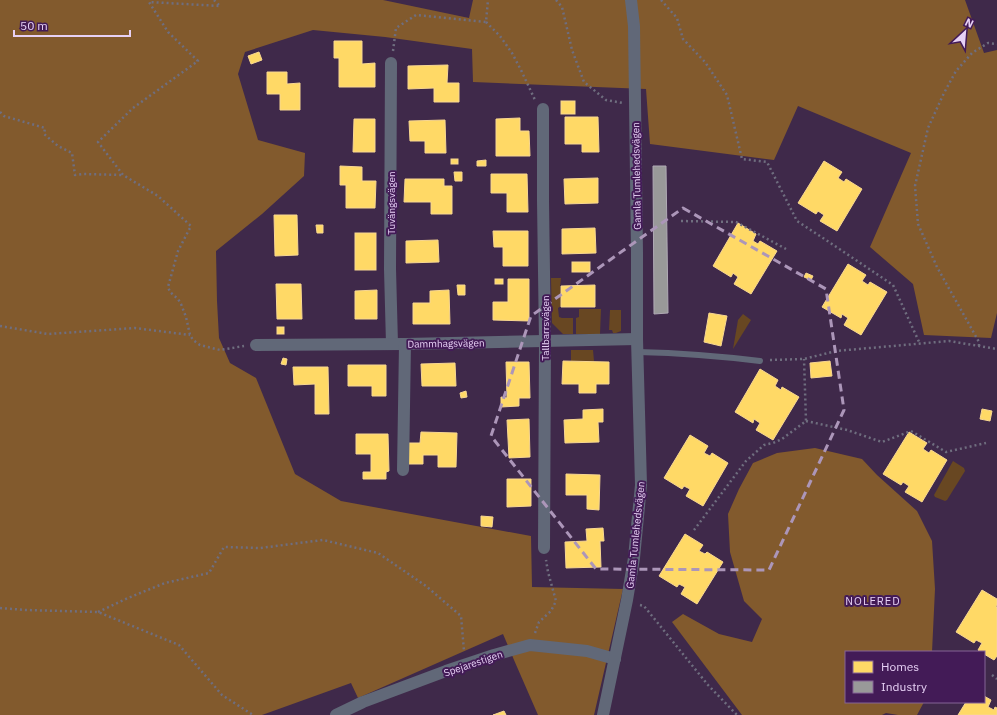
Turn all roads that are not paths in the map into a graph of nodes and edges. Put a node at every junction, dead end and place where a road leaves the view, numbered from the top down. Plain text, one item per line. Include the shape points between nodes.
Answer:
1 (631, 0) edge
2 (391, 63) road end
3 (543, 109) road end
4 (637, 340) junction
5 (545, 342) junction
6 (392, 344) junction
7 (405, 344) junction
8 (256, 345) road end
9 (638, 352) junction
10 (760, 361) road end
11 (403, 470) dead end
12 (544, 548) road end
13 (615, 659) junction
14 (336, 715) edge
15 (603, 715) edge

1 - 4 street, Gamla Tumlehedsvägen via 634,26
2 - 6 street, Tuvängsvägen
3 - 5 street, Tallbarrsvägen
4 - 5 street, Dammhagsvägen
4 - 9 street, Gamla Tumlehedsvägen
5 - 7 street, Dammhagsvägen
5 - 12 street, Tallbarrsvägen
6 - 7 street, Dammhagsvägen
6 - 8 street, Dammhagsvägen
7 - 11 street
9 - 10 lane via 725,356
9 - 13 street, Gamla Tumlehedsvägen via 641,485 628,600
13 - 14 street, Spejarestigen via 587,651 530,645 494,654 364,702
13 - 15 street, Gamla Tumlehedsvägen

